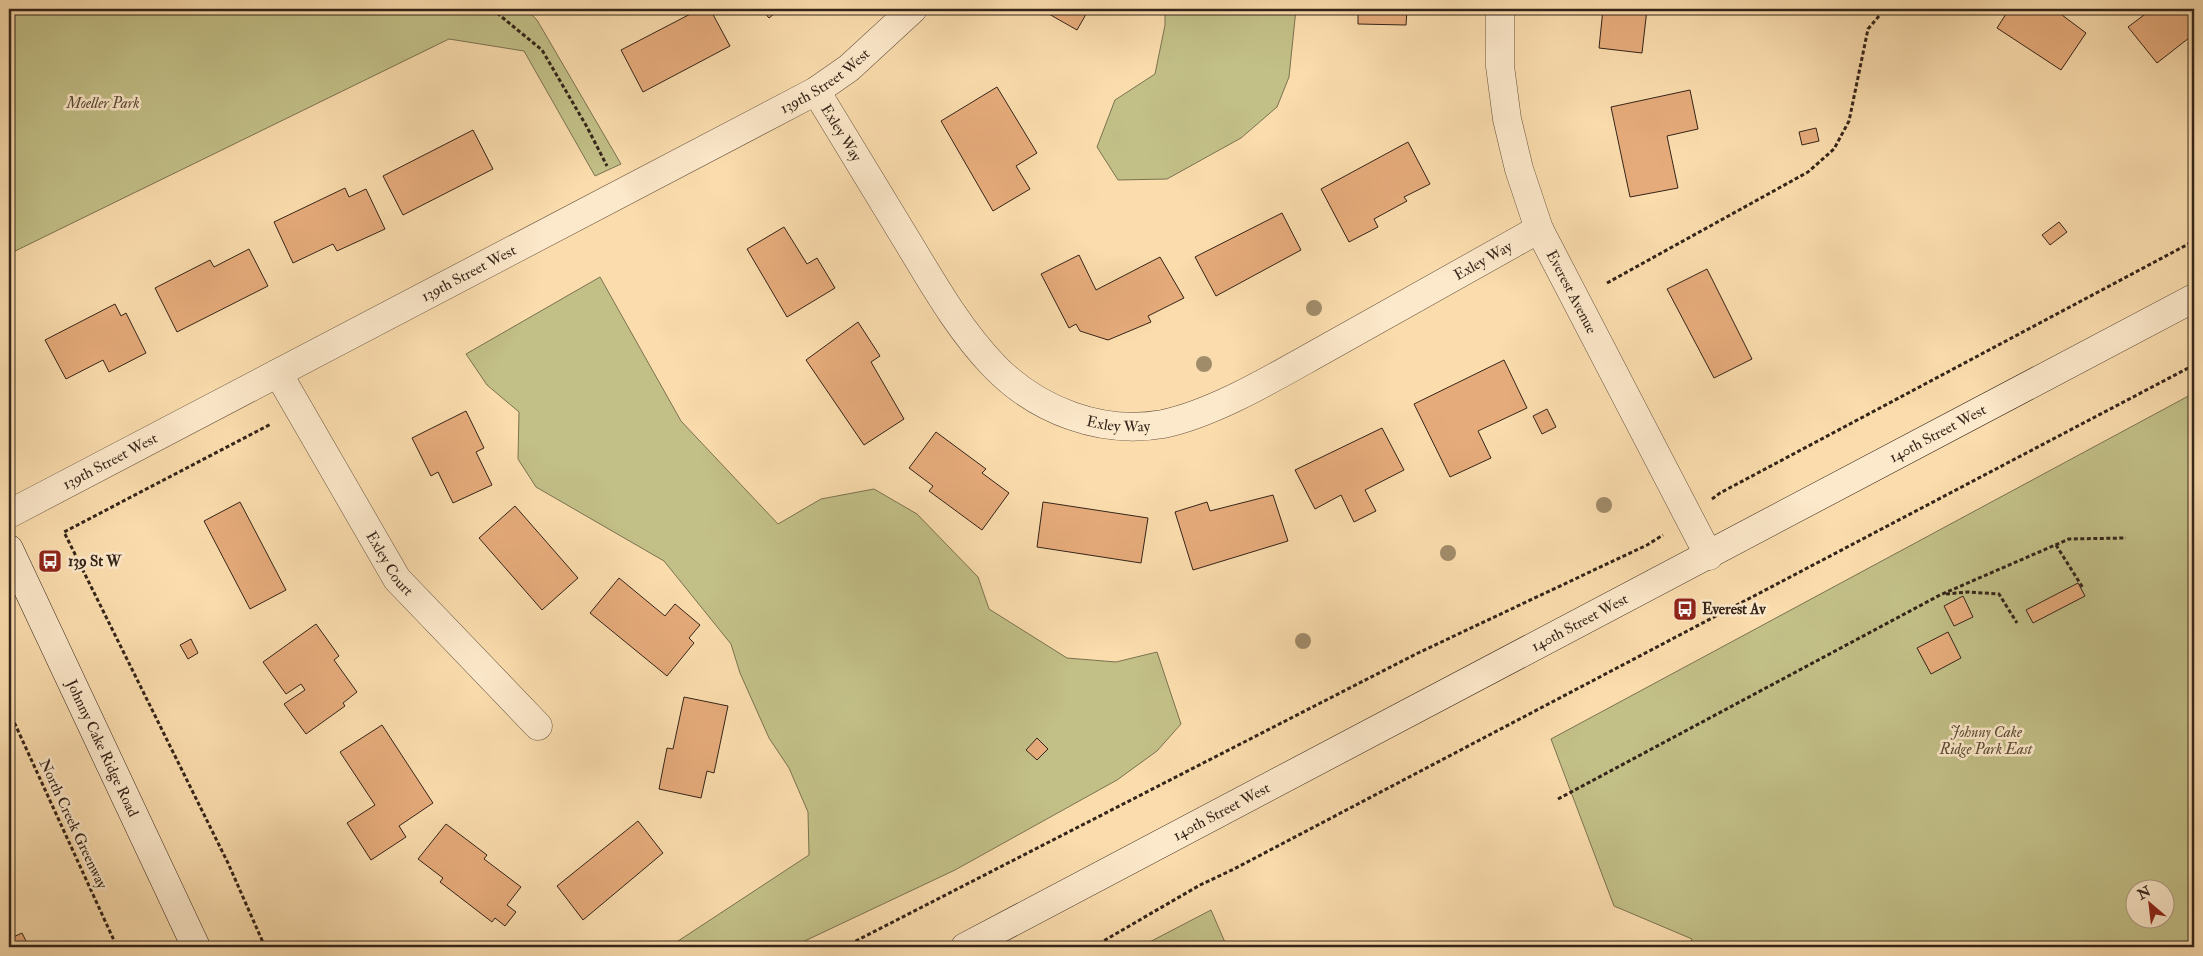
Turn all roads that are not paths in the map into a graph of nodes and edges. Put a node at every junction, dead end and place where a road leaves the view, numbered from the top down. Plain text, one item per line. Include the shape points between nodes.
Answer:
1 (913, 9) edge
2 (1500, 9) edge
3 (816, 91) junction
4 (1539, 229) junction
5 (2194, 298) edge
6 (278, 373) junction
7 (9, 514) edge
8 (9, 549) edge
9 (1709, 556) junction
10 (538, 726) dead end
11 (196, 947) edge
12 (966, 947) edge

1 - 3 street, 139th Street West via 849,68
2 - 4 street, Everest Avenue via 1500,66 1507,119
3 - 4 street, Exley Way via 940,295 974,344 997,369 1030,396 1062,414 1094,422 1129,426 1162,424 1220,404
3 - 6 street, 139th Street West
4 - 9 street, Everest Avenue
5 - 9 street, 140th Street West
6 - 7 street, 139th Street West
6 - 10 street, Exley Court via 397,579
8 - 11 street, Johnny Cake Ridge Road
9 - 12 street, 140th Street West

